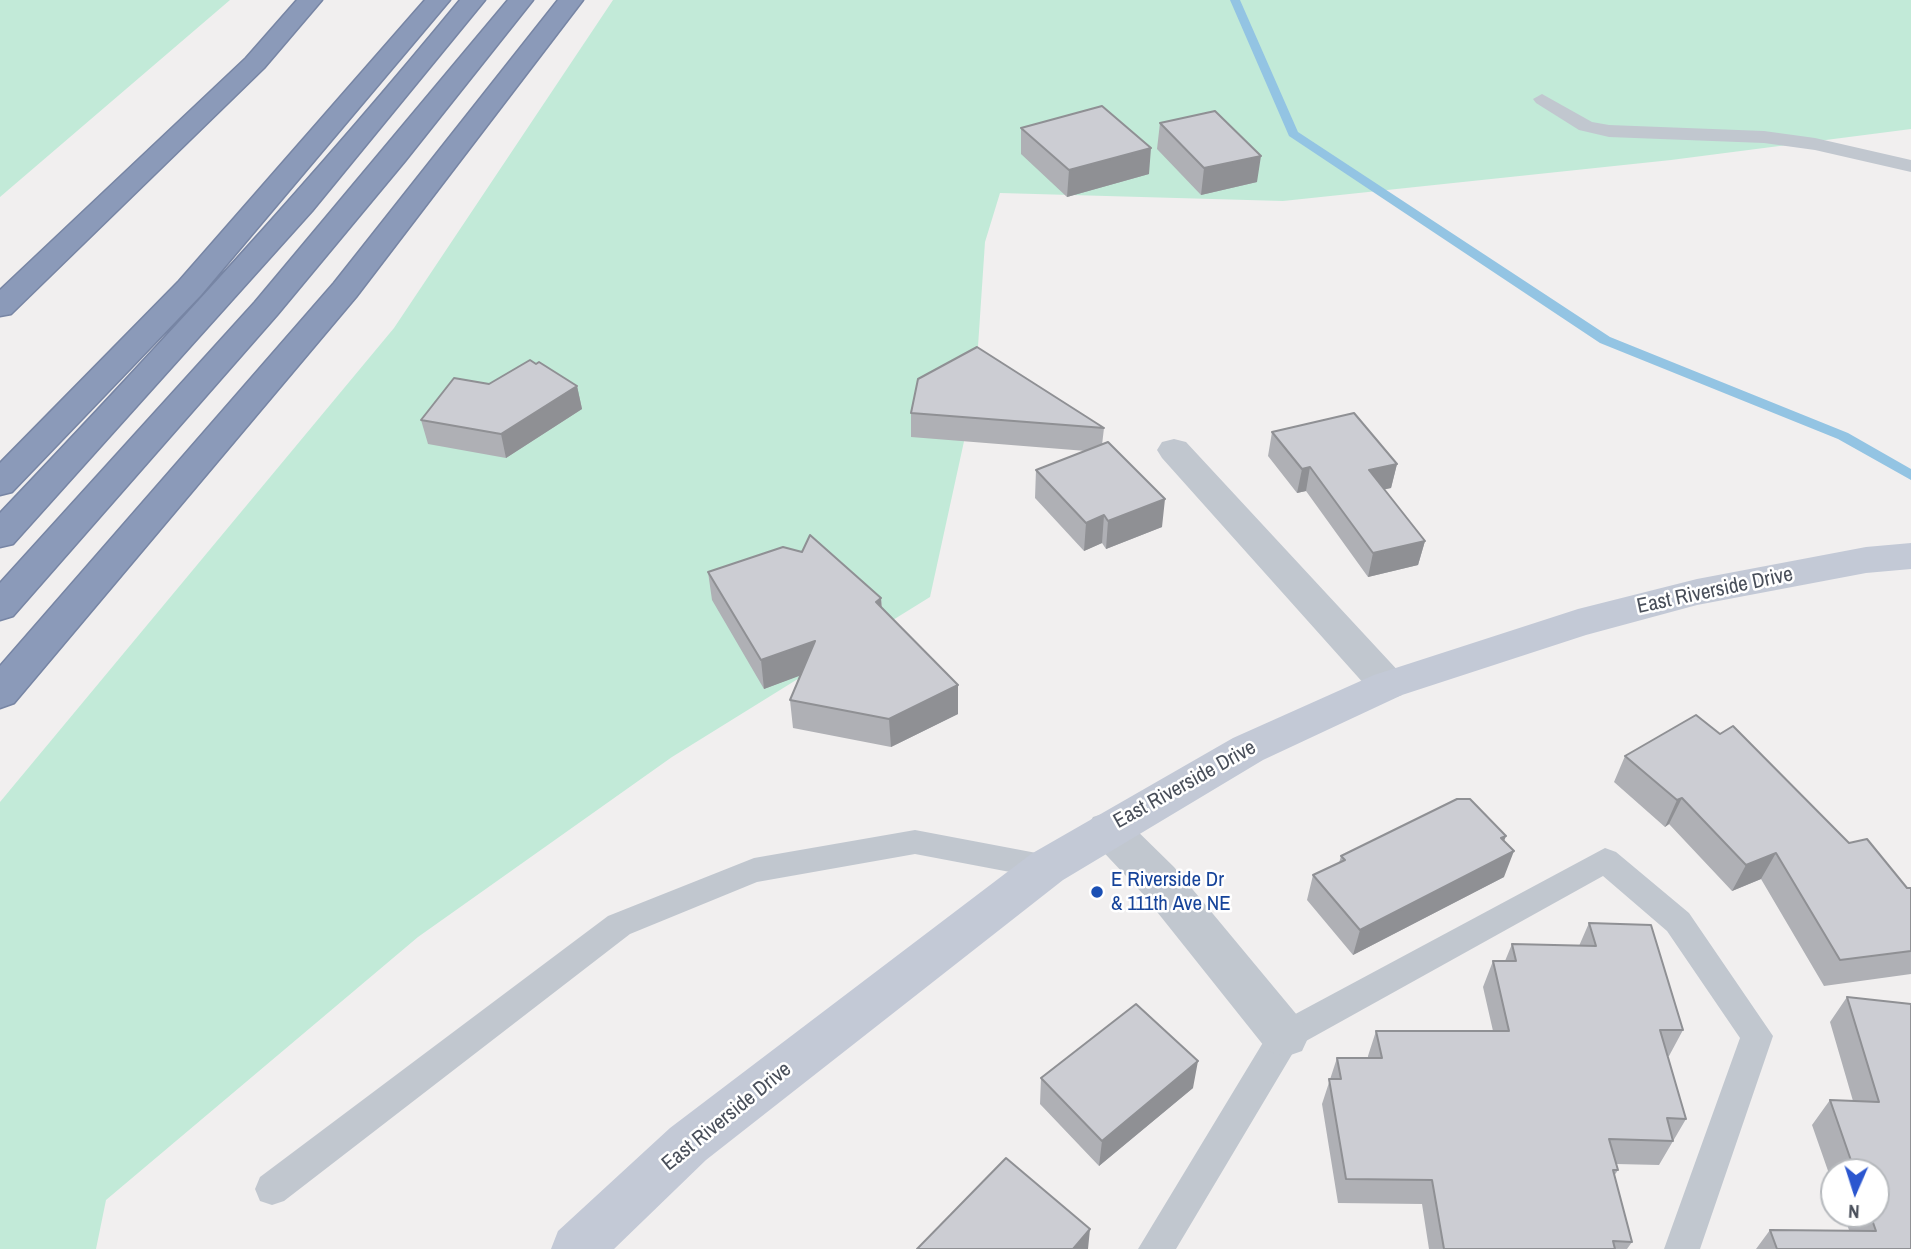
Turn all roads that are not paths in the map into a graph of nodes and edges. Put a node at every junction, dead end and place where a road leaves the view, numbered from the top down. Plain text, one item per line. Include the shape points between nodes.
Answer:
1 (310, 0) edge
2 (438, 0) edge
3 (473, 0) edge
4 (521, 0) edge
5 (570, 0) edge
6 (1542, 99) dead end
7 (1911, 166) edge
8 (0, 307) edge
9 (1174, 450) dead end
10 (0, 484) edge
11 (0, 535) edge
12 (1911, 556) edge
13 (0, 607) edge
14 (1388, 685) junction
15 (0, 693) edge
16 (1108, 829) junction
17 (1047, 867) junction
18 (1284, 1036) junction
19 (272, 1189) dead end
20 (577, 1249) edge
21 (1156, 1249) edge
22 (1682, 1249) edge

1 - 8 highway via 255,63
2 - 10 highway via 190,288
3 - 11 highway via 241,274
4 - 13 highway via 405,147 198,388
5 - 15 highway via 345,290
6 - 7 lane via 1586,125 1609,131 1764,136
9 - 14 street
12 - 14 main road, East Riverside Drive via 1866,560 1697,592 1578,623
14 - 16 main road, East Riverside Drive via 1248,749
16 - 17 main road, East Riverside Drive
16 - 18 street via 1158,880
17 - 19 lane via 915,842 754,870 619,925
17 - 20 main road, East Riverside Drive via 688,1144
18 - 21 lane
18 - 22 lane via 1605,860 1678,922 1757,1036

